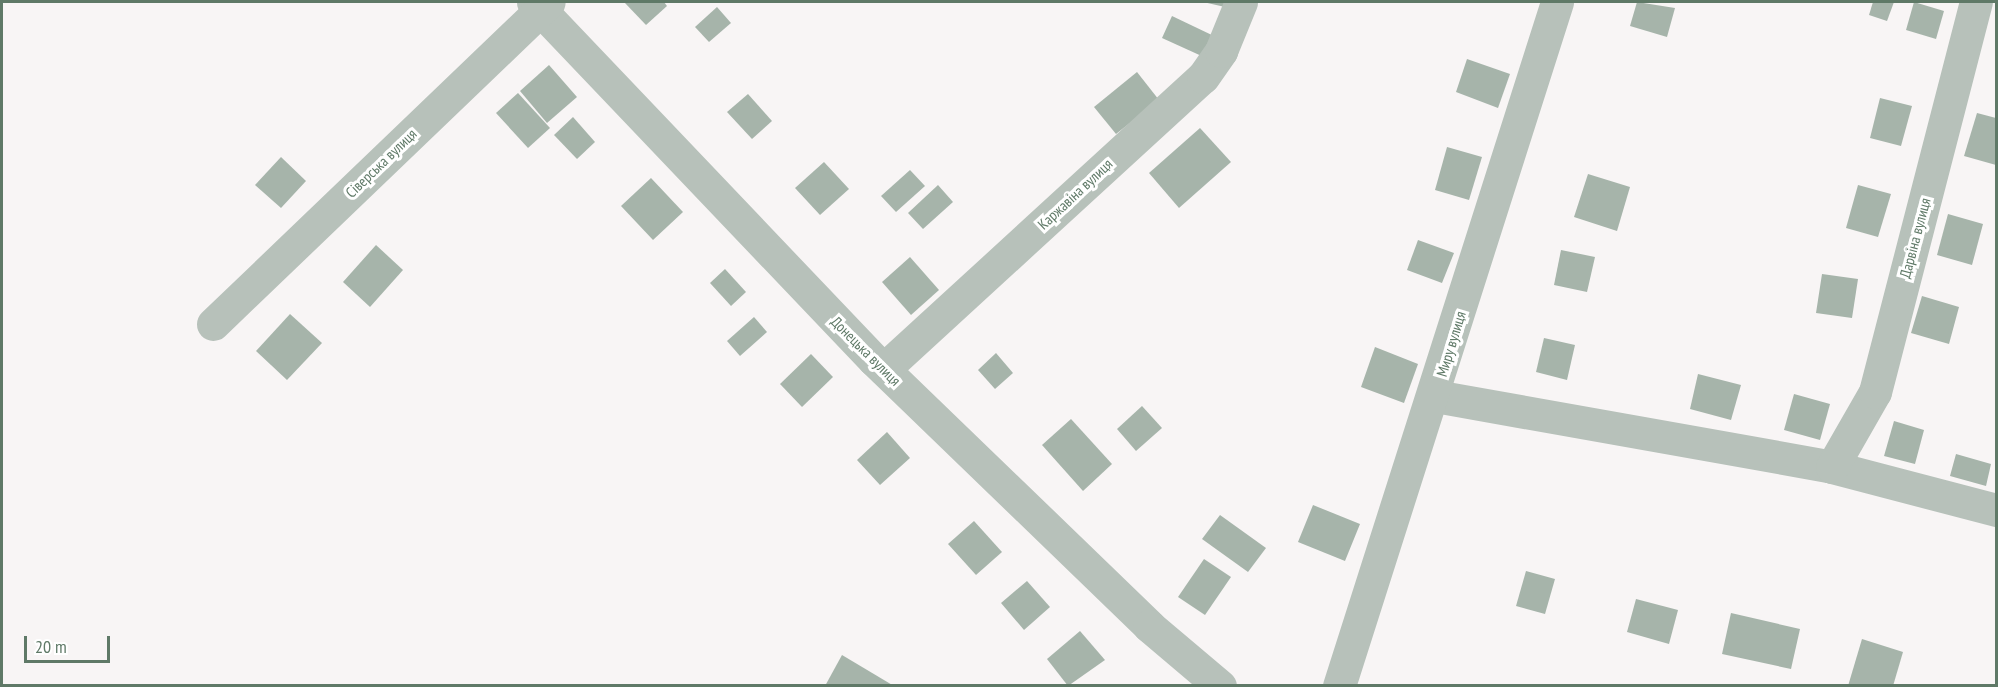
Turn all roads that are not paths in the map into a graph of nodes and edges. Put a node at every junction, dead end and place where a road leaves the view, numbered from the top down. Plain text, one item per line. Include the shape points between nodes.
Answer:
1 (1241, 2) edge
2 (1557, 2) edge
3 (1976, 2) edge
4 (541, 4) edge
5 (213, 324) dead end
6 (884, 369) junction
7 (1435, 396) junction
8 (1832, 467) junction
9 (1996, 510) edge
10 (1216, 684) edge
11 (1339, 686) edge

1 - 6 street, Каржавіна вулиця via 1221,51 1203,77
2 - 7 street, Миру вулиця
3 - 8 street, Дарвіна вулиця via 1875,392
4 - 5 street, Сіверська вулиця
4 - 6 street, Донецька вулиця
6 - 10 street, Донецька вулиця via 1149,626
7 - 8 street
7 - 11 street, Миру вулиця
8 - 9 street

